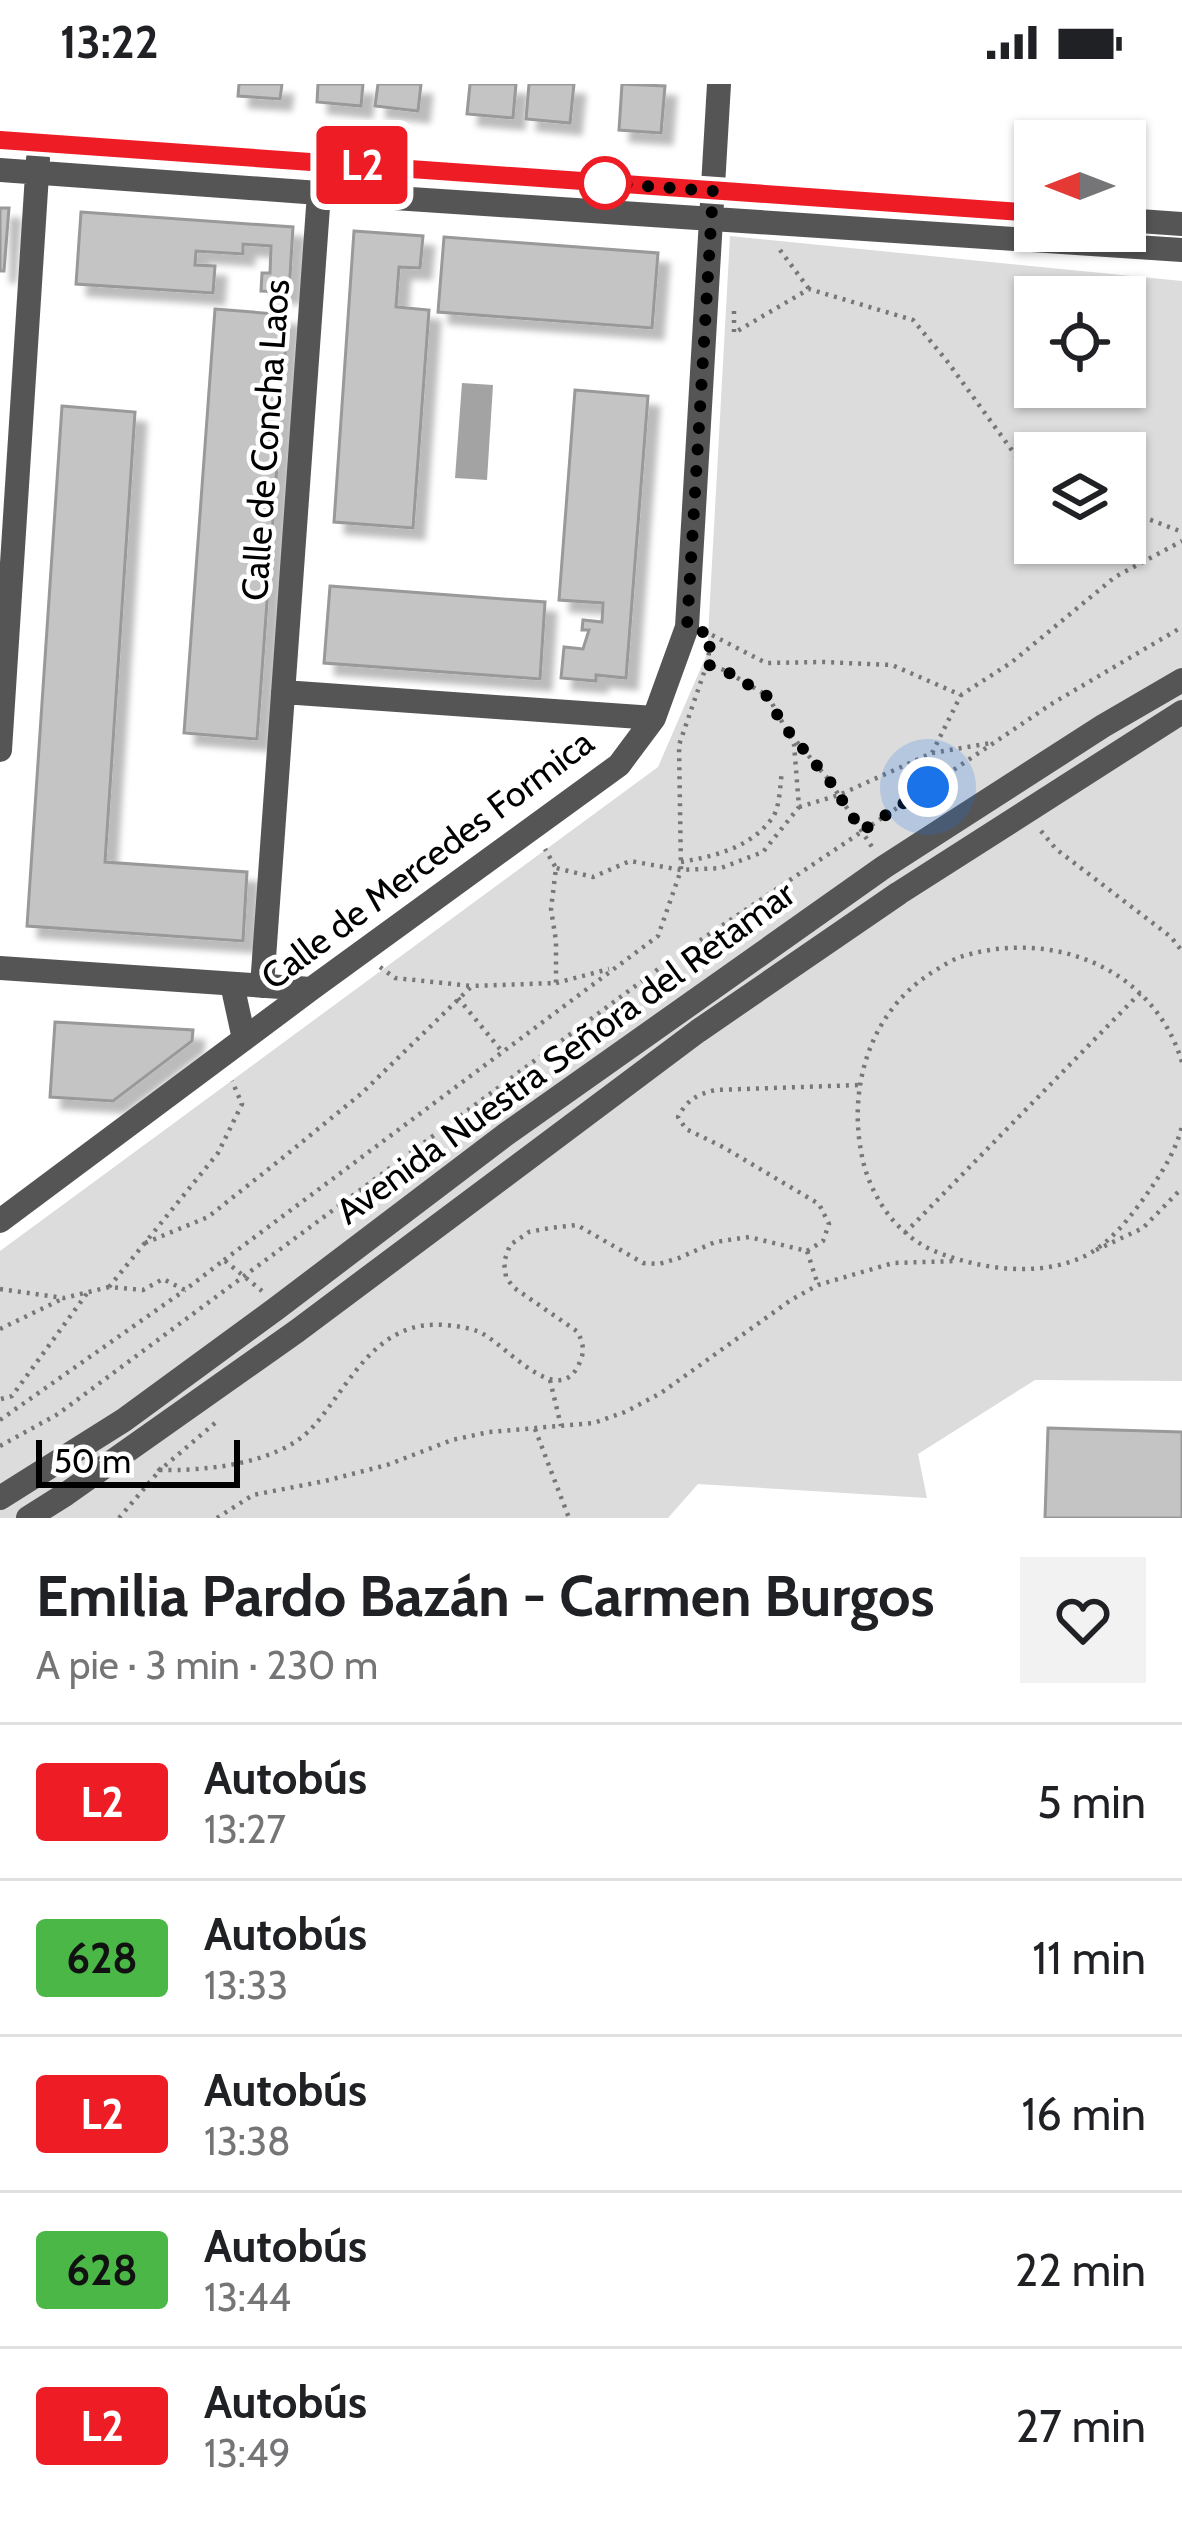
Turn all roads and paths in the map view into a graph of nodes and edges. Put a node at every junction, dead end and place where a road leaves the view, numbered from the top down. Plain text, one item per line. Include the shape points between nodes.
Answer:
1 (719, 84) edge
2 (0, 140) edge
3 (40, 142) junction
4 (0, 170) edge
5 (37, 172) junction
6 (713, 191) junction
7 (319, 194) junction
8 (1014, 212) edge
9 (711, 218) junction
10 (1146, 221) edge
11 (760, 222) junction
12 (1182, 224) edge
13 (1182, 250) edge
14 (808, 289) junction
15 (734, 293) dead end
16 (1014, 453) edge
17 (1146, 520) edge
18 (1182, 536) edge
19 (687, 627) junction
20 (1182, 627) edge
21 (712, 635) junction
22 (706, 664) junction
23 (1182, 680) edge
24 (284, 692) junction
25 (961, 695) junction
26 (1182, 712) edge
27 (654, 718) junction
28 (783, 725) junction
29 (995, 742) junction
30 (0, 749) edge
31 (932, 753) junction
32 (782, 771) dead end
33 (839, 796) junction
34 (799, 807) junction
35 (1025, 813) junction
36 (533, 828) junction
37 (862, 831) junction
38 (681, 866) junction
39 (556, 868) junction
40 (1182, 951) edge
41 (360, 953) junction
42 (0, 968) edge
43 (616, 968) junction
44 (556, 983) junction
45 (232, 984) junction
46 (262, 986) junction
47 (472, 986) junction
48 (311, 989) junction
49 (1141, 992) junction
50 (458, 998) junction
51 (244, 1039) junction
52 (502, 1052) junction
53 (219, 1057) junction
54 (1182, 1062) edge
55 (859, 1084) junction
56 (1182, 1126) edge
57 (1182, 1188) edge
58 (0, 1221) edge
59 (905, 1233) junction
60 (145, 1243) junction
61 (807, 1250) junction
62 (1086, 1256) junction
63 (224, 1260) junction
64 (962, 1261) junction
65 (244, 1276) junction
66 (818, 1286) junction
67 (109, 1287) junction
68 (0, 1288) edge
69 (185, 1289) junction
70 (88, 1292) junction
71 (64, 1298) junction
72 (277, 1308) junction
73 (0, 1329) edge
74 (550, 1380) junction
75 (0, 1399) edge
76 (225, 1414) dead end
77 (0, 1420) edge
78 (561, 1426) junction
79 (535, 1429) junction
80 (138, 1443) junction
81 (0, 1447) edge
82 (160, 1470) junction
83 (0, 1498) edge
84 (28, 1518) edge
85 (119, 1518) edge
86 (218, 1518) edge
87 (569, 1518) edge

1 - 6 street, Calle de Mercedes Formica
2 - 3 street
3 - 5 street
3 - 6 street
4 - 5 street
5 - 7 street
5 - 30 street
6 - 8 street
6 - 9 street, Calle de Mercedes Formica
7 - 9 street
7 - 24 street, Calle de Concha Laos
9 - 11 street
9 - 19 street, Calle de Mercedes Formica
10 - 12 street
11 - 13 street
11 - 14 path
14 - 15 path via 734,333
14 - 16 path via 913,320
17 - 18 path
18 - 25 path
19 - 21 path
19 - 27 street, Calle de Mercedes Formica
20 - 29 path
21 - 22 path
21 - 25 path via 766,663 892,665
22 - 28 path via 767,696
22 - 38 path via 680,745
23 - 72 street, Avenida Nuestra Señora del Retamar via 866,879
24 - 27 street
24 - 46 street, Calle de Concha Laos
25 - 31 path
26 - 35 street, Avenida Nuestra Señora del Retamar
27 - 36 street, Calle de Mercedes Formica via 619,765
28 - 33 path
28 - 34 path via 794,744
29 - 31 path
29 - 37 path
31 - 33 path
32 - 38 path via 775,815 747,842
33 - 34 path
33 - 37 path
34 - 38 path via 763,852 722,868
35 - 40 path via 1056,849
35 - 80 street, Avenida Nuestra Señora del Retamar via 698,1031
36 - 39 path
36 - 41 street, Calle de Mercedes Formica
37 - 65 path via 665,964
38 - 39 path via 630,861 593,877
38 - 43 path via 658,936
39 - 44 path
41 - 47 path via 395,978
41 - 48 street, Calle de Mercedes Formica
42 - 45 street
43 - 44 path
43 - 52 path
44 - 47 path
45 - 46 street
45 - 51 street
46 - 48 street
47 - 50 path
48 - 51 street, Calle de Mercedes Formica
49 - 54 path
49 - 55 path via 1111,971 1053,950 1021,946 956,958 901,996 882,1021
49 - 59 path
50 - 52 path
50 - 60 path via 362,1093 226,1203
51 - 53 street, Calle de Mercedes Formica
52 - 63 path
53 - 58 street, Calle de Mercedes Formica
53 - 60 path via 242,1104 218,1153
55 - 59 path via 856,1119 868,1184
55 - 61 path via 715,1090 697,1095 678,1117 686,1129 820,1204 830,1224
56 - 62 path via 1134,1213
57 - 62 path via 1143,1228
59 - 64 path
60 - 67 path
61 - 66 path
61 - 74 path via 749,1237 658,1264 577,1226 529,1232 510,1245 506,1277 582,1341 576,1369
62 - 64 path via 1025,1268
63 - 65 path
63 - 69 path
64 - 66 path via 893,1263
65 - 72 path
65 - 81 path via 58,1414
66 - 78 path via 643,1403
67 - 69 path via 143,1290 163,1279
67 - 70 path
68 - 71 path
69 - 77 path
70 - 71 path
70 - 75 path via 12,1396
71 - 73 path
72 - 83 street, Avenida Nuestra Señora del Retamar
74 - 78 path
74 - 82 path via 480,1331 413,1327 364,1360 307,1433 268,1456
76 - 82 path
78 - 79 path
79 - 86 path via 452,1440 387,1465 253,1495
79 - 87 path
80 - 82 path
80 - 84 street, Avenida Nuestra Señora del Retamar
82 - 85 path

